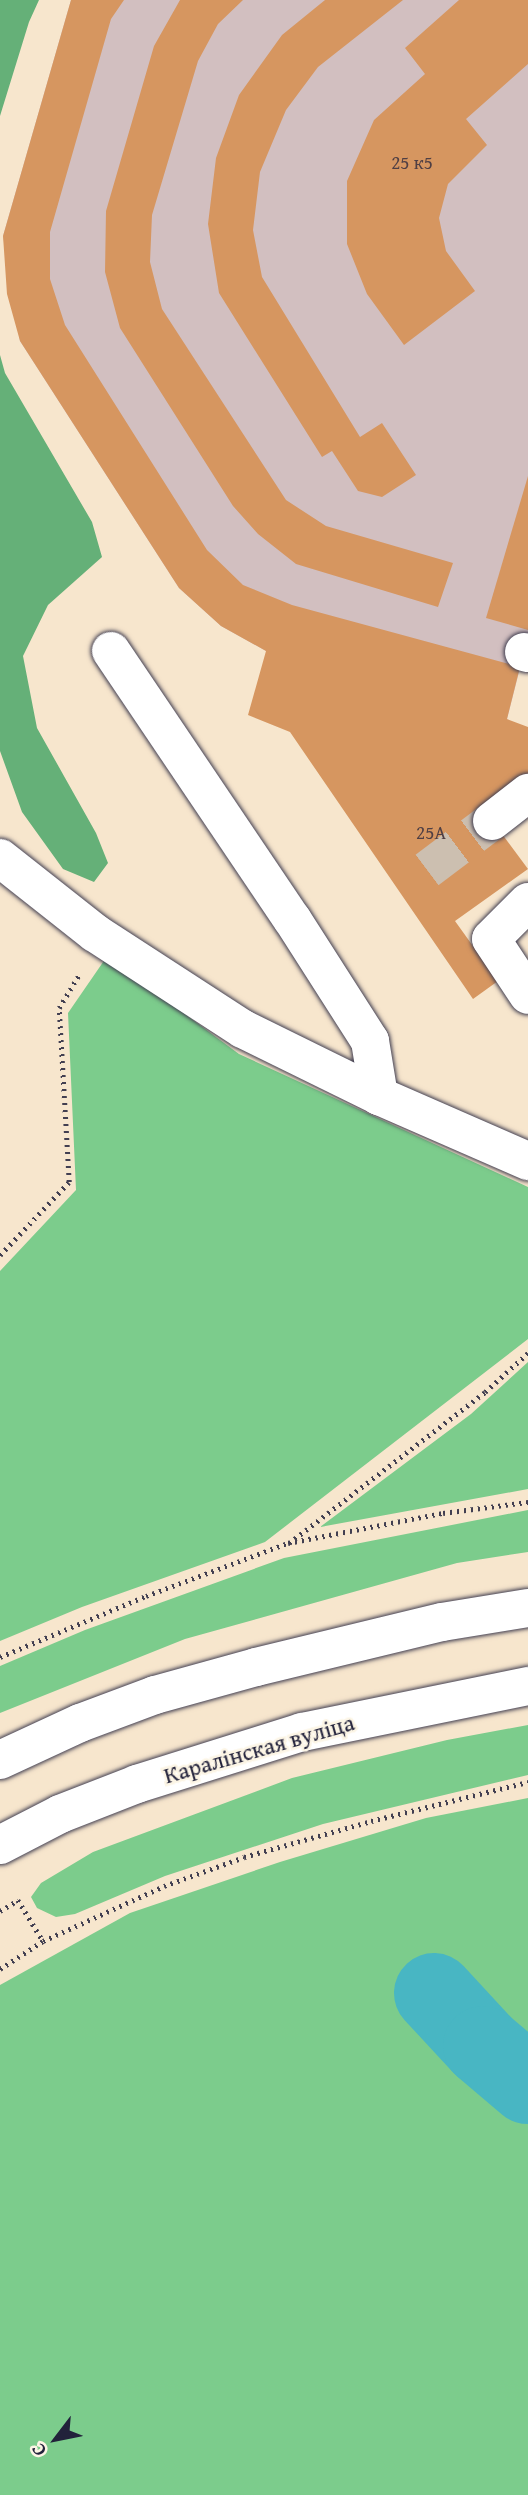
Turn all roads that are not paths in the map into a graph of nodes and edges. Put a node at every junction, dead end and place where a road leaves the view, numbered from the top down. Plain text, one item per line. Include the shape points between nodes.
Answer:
1 (111, 651) dead end
2 (528, 793) edge
3 (492, 821) tunnel mouth
4 (0, 858) edge
5 (528, 902) edge
6 (528, 995) edge
7 (379, 1096) junction
8 (528, 1161) edge
9 (528, 1608) edge
10 (528, 1686) edge
11 (0, 1760) edge
12 (0, 1845) edge

1 - 7 main road via 370,1041
2 - 3 main road
4 - 7 main road via 95,933 243,1029
5 - 6 main road via 491,939
7 - 8 main road
9 - 11 main road via 442,1622 155,1695
10 - 12 main road, Каралінская вуліца via 302,1732 137,1784 60,1814

